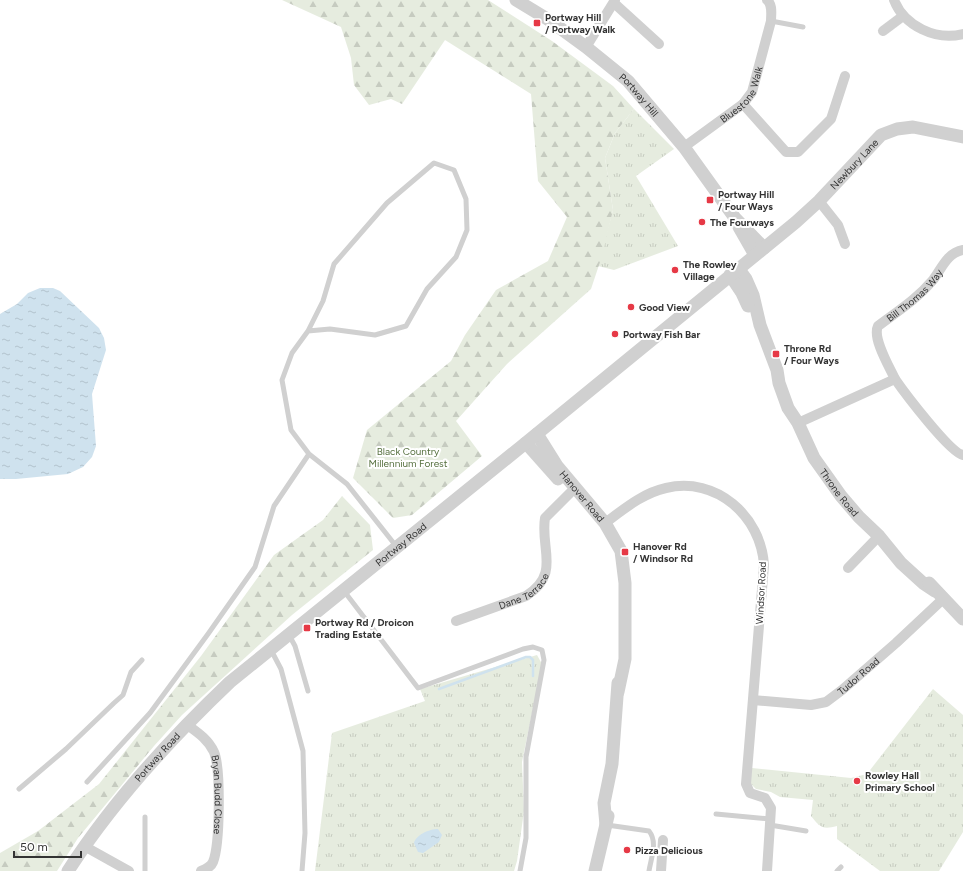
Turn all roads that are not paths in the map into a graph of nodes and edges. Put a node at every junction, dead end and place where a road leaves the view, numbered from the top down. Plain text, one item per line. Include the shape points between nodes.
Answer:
1 (516, 0) edge
2 (767, 0) edge
3 (894, 0) edge
4 (614, 2) edge
5 (903, 16) junction
6 (770, 21) junction
7 (803, 27) dead end
8 (883, 31) dead end
9 (963, 34) edge
10 (660, 44) dead end
11 (586, 47) junction
12 (844, 76) dead end
13 (743, 104) junction
14 (963, 137) edge
15 (684, 147) junction
16 (819, 201) junction
17 (845, 244) dead end
18 (963, 250) edge
19 (759, 252) junction
20 (734, 272) junction
21 (308, 331) junction
22 (895, 379) junction
23 (798, 423) junction
24 (537, 434) junction
25 (526, 443) junction
26 (309, 454) junction
27 (963, 455) edge
28 (573, 490) junction
29 (602, 525) junction
30 (880, 536) junction
31 (396, 547) junction
32 (848, 568) dead end
33 (343, 590) junction
34 (939, 595) junction
35 (963, 618) edge
36 (456, 621) dead end
37 (289, 634) junction
38 (270, 649) junction
39 (142, 660) dead end
40 (308, 691) dead end
41 (753, 700) junction
42 (186, 724) junction
43 (87, 782) dead end
44 (19, 789) dead end
45 (716, 814) dead end
46 (145, 817) dead end
47 (770, 822) junction
48 (606, 824) junction
49 (806, 831) dead end
50 (663, 840) dead end
51 (84, 846) junction
52 (68, 871) edge
53 (129, 871) edge
54 (145, 871) edge
55 (201, 871) edge
56 (302, 871) edge
57 (520, 871) edge
58 (595, 871) edge
59 (649, 871) edge
60 (661, 871) edge
61 (767, 871) edge

1 - 11 street, Portway Hill
2 - 6 street, Bluestone Walk via 772,12
3 - 5 street
4 - 10 street
4 - 11 street
5 - 8 street
5 - 9 street via 925,31 939,36
6 - 7 lane
6 - 13 street, Bluestone Walk via 752,92
11 - 15 street, Portway Hill via 628,81
12 - 13 street via 831,119 798,152 786,152
13 - 15 street, Bluestone Walk
14 - 16 street, Newbury Lane via 913,127 896,129 881,135
15 - 19 street, Portway Hill
16 - 17 street via 838,225
16 - 19 street, Newbury Lane
18 - 22 street, Bill Thomas Way via 952,254 922,293 878,326 877,339
19 - 20 street, Portway Road
20 - 23 street, Throne Road via 760,325 788,408
20 - 24 street, Portway Road
21 - 21 lane via 323,301 334,264 350,243 387,203 434,163 454,170 466,200 467,230 456,257 427,289 406,326 375,335 330,329
21 - 26 lane via 292,354 282,380 291,430
22 - 23 street
22 - 27 street, Bill Thomas Way via 912,404 947,444
23 - 30 street, Throne Road via 814,458 832,484 859,517
24 - 25 street, Portway Road
24 - 28 street, Hanover Road
25 - 28 street, Hanover Road
25 - 31 street, Portway Road
26 - 31 lane via 348,484
26 - 43 lane via 274,506 255,567 150,713
28 - 29 street, Hanover Road
28 - 36 street, Dane Terrace via 545,518 548,564 546,574 535,590 526,596
29 - 41 street, Windsor Road via 641,497 678,486 705,489 742,511 759,538 764,564
29 - 48 street, Hanover Road via 621,551 625,583 625,659 618,692 612,764 613,799
30 - 32 street
30 - 34 street, Throne Road via 894,552 907,559
31 - 33 street, Portway Road
33 - 37 street, Portway Road
33 - 57 lane via 418,688 523,649 533,647 542,650 544,660 526,757 526,838
34 - 35 street, Throne Road
34 - 41 street, Tudor Road via 842,690 826,702 811,705
37 - 38 street, Portway Road
37 - 40 lane
38 - 42 street, Portway Road via 230,682
38 - 56 lane via 281,669 303,751 305,833
39 - 44 lane via 131,672 123,694 66,749
41 - 47 street, Windsor Road via 746,784 750,793 761,796 768,802 771,808
42 - 51 street, Portway Road via 136,780
42 - 55 street, Bryan Budd Close via 209,744 218,768 218,839 211,866
45 - 47 lane
46 - 54 lane
47 - 49 lane
47 - 61 street, Windsor Road
48 - 58 street, Hanover Road
48 - 59 lane via 649,831 653,836 654,846
50 - 60 street
51 - 52 street, Portway Road
51 - 53 street

